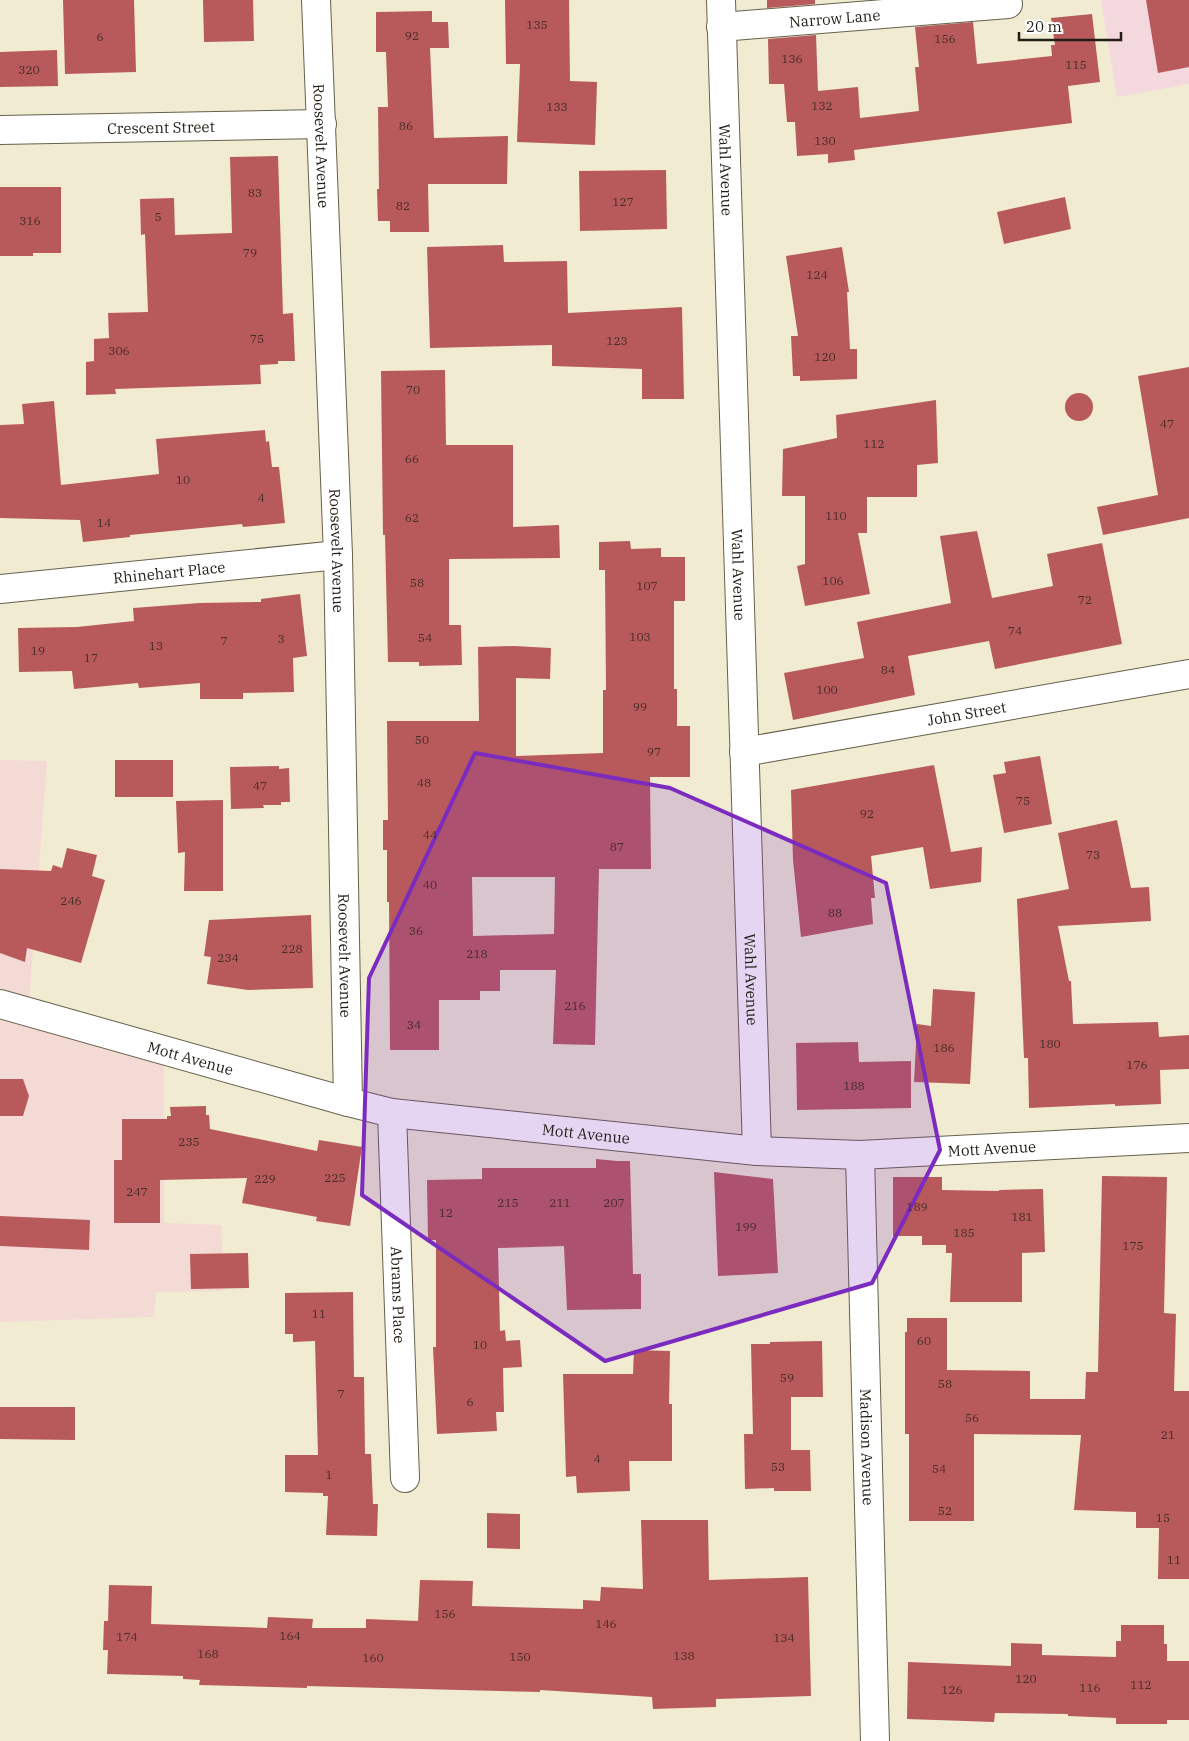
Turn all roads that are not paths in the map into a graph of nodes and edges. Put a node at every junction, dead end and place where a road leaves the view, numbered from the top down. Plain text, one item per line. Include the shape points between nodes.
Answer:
1 (316, 0) edge
2 (721, 0) edge
3 (1008, 4) dead end
4 (721, 27) junction
5 (322, 124) junction
6 (0, 130) edge
7 (338, 555) junction
8 (0, 589) edge
9 (1189, 674) edge
10 (744, 752) junction
11 (0, 1004) edge
12 (348, 1102) junction
13 (392, 1113) junction
14 (1189, 1138) edge
15 (758, 1151) junction
16 (860, 1155) junction
17 (405, 1478) dead end
18 (875, 1741) edge

1 - 5 street, Roosevelt Avenue
2 - 4 street, Wahl Avenue
3 - 4 street, Narrow Lane
4 - 10 street, Wahl Avenue
5 - 6 street, Crescent Street
5 - 7 street, Roosevelt Avenue
7 - 8 street, Rhinehart Place
7 - 12 street, Roosevelt Avenue
9 - 10 street, John Street
10 - 15 street, Wahl Avenue
11 - 12 street, Mott Avenue
12 - 13 street, Mott Avenue
13 - 15 street, Mott Avenue
13 - 17 street, Abrams Place
14 - 16 street, Mott Avenue
15 - 16 street, Mott Avenue
16 - 18 street, Madison Avenue

